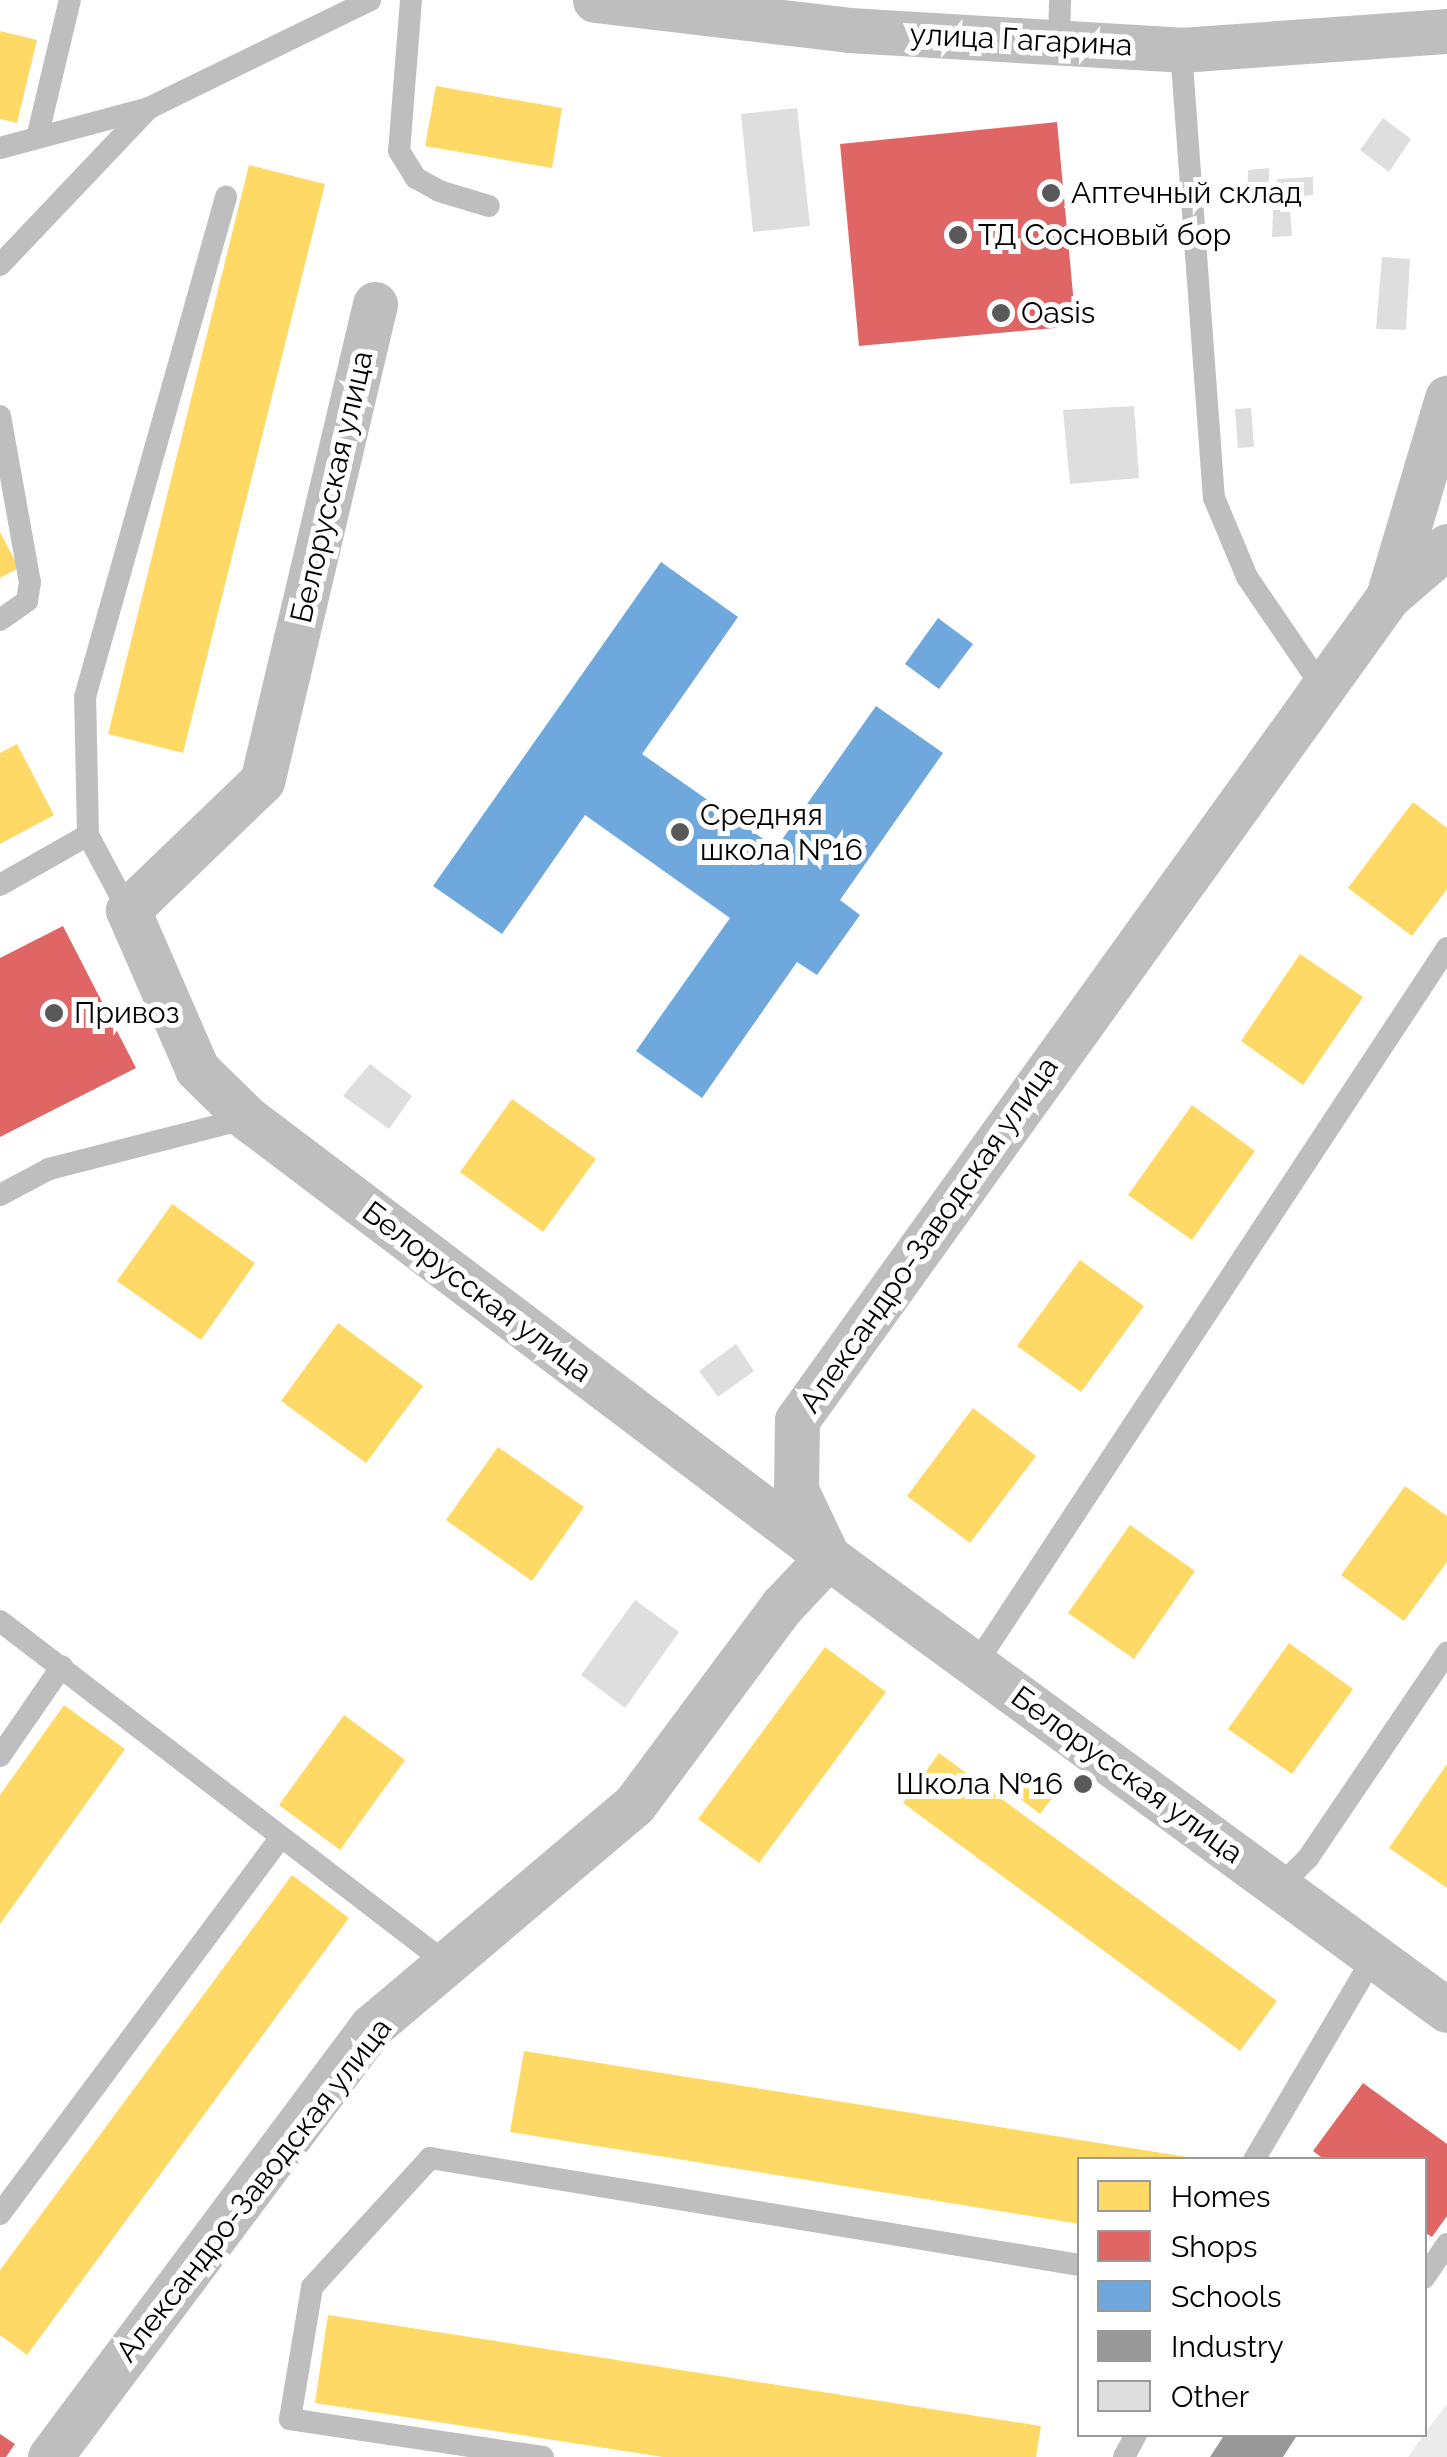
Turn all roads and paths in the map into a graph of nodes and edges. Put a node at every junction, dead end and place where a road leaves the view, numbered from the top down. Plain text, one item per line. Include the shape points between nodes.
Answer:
1 (70, 0) edge
2 (370, 0) edge
3 (411, 0) edge
4 (596, 0) edge
5 (821, 13) edge
6 (1060, 21) edge
7 (1447, 31) edge
8 (1181, 50) junction
9 (148, 108) junction
10 (37, 138) junction
11 (0, 148) edge
12 (226, 196) dead end
13 (489, 206) dead end
14 (0, 264) edge
15 (375, 304) dead end
16 (1447, 398) edge
17 (0, 416) edge
18 (1447, 546) edge
19 (1388, 597) junction
20 (0, 620) edge
21 (1322, 687) junction
22 (88, 835) junction
23 (0, 886) edge
24 (128, 910) junction
25 (1447, 948) edge
26 (247, 1118) junction
27 (0, 1196) edge
28 (828, 1557) junction
29 (0, 1621) edge
30 (1447, 1654) edge
31 (976, 1664) junction
32 (62, 1666) junction
33 (0, 1756) edge
34 (281, 1837) junction
35 (1280, 1886) junction
36 (1374, 1958) junction
37 (446, 1962) junction
38 (1447, 2010) edge
39 (1256, 2157) edge
40 (0, 2214) edge
41 (1447, 2244) edge
42 (1077, 2265) edge
43 (1427, 2274) edge
44 (50, 2457) edge
45 (543, 2457) edge

1 - 10 lane
2 - 9 lane
3 - 13 lane via 399,151 416,178
4 - 5 street, улица Гагарина
5 - 6 street, улица Гагарина
6 - 8 street, улица Гагарина
7 - 8 street, улица Гагарина
8 - 21 lane via 1214,498 1247,577
9 - 10 lane
9 - 14 lane
10 - 11 lane
12 - 22 lane via 84,697
15 - 24 street, Белорусская улица via 262,781
16 - 19 street, Александро-Заводская улица
17 - 20 lane via 30,582 27,601
18 - 19 street, Александро-Заводская улица
19 - 21 street, Александро-Заводская улица
21 - 28 street, Александро-Заводская улица via 797,1420 796,1490
22 - 23 lane
22 - 24 lane
24 - 26 street, Белорусская улица via 197,1069
25 - 31 lane
26 - 27 lane via 49,1169
26 - 28 street, Белорусская улица
28 - 31 street, Белорусская улица
28 - 37 street, Александро-Заводская улица via 782,1606 634,1805
29 - 32 lane
30 - 35 lane via 1308,1858
31 - 35 street, Белорусская улица
32 - 33 lane
32 - 34 lane
34 - 37 lane
34 - 40 lane
35 - 36 street, Белорусская улица
36 - 38 street, Белорусская улица
36 - 39 lane
37 - 44 street, Александро-Заводская улица via 372,2028
41 - 43 lane
42 - 45 lane via 430,2158 312,2286 290,2418

